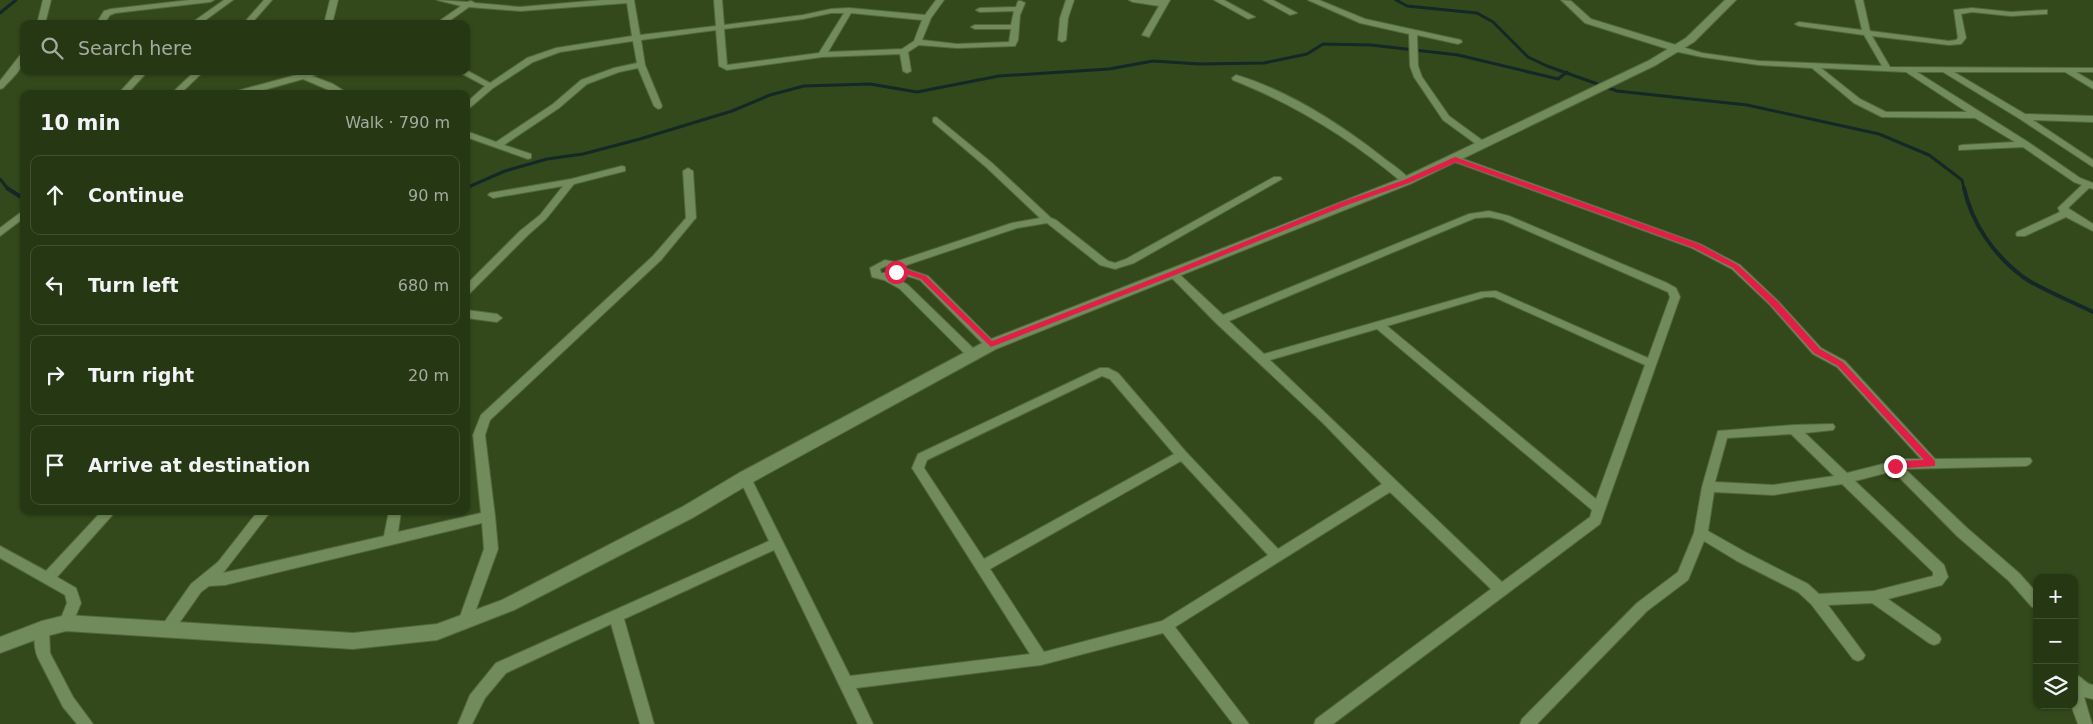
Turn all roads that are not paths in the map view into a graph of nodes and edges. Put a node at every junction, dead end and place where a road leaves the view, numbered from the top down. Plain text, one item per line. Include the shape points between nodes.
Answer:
1 (47, 0) edge
2 (210, 0) edge
3 (229, 0) edge
4 (268, 0) edge
5 (334, 0) edge
6 (441, 0) edge
7 (477, 0) edge
8 (630, 0) edge
9 (718, 0) edge
10 (940, 0) edge
11 (1070, 0) edge
12 (1132, 0) edge
13 (1218, 0) edge
14 (1267, 0) edge
15 (1312, 0) edge
16 (1565, 0) edge
17 (1731, 0) edge
18 (1859, 0) edge
19 (1974, 0) edge
20 (1165, 2) edge
21 (468, 5) junction
22 (848, 10) junction
23 (980, 10) dead end
24 (1972, 10) junction
25 (2044, 12) dead end
26 (1293, 13) dead end
27 (1251, 17) dead end
28 (928, 18) junction
29 (42, 20) edge
30 (103, 20) edge
31 (200, 20) edge
32 (250, 20) edge
33 (329, 20) edge
34 (445, 20) edge
35 (1799, 24) dead end
36 (975, 27) dead end
37 (1015, 27) junction
38 (721, 28) junction
39 (1413, 32) junction
40 (1866, 32) junction
41 (1146, 35) dead end
42 (638, 38) junction
43 (1062, 40) dead end
44 (917, 42) junction
45 (1458, 42) dead end
46 (1677, 49) junction
47 (904, 51) junction
48 (822, 55) junction
49 (20, 62) edge
50 (642, 65) junction
51 (1815, 67) junction
52 (1888, 70) junction
53 (1908, 70) junction
54 (1944, 70) junction
55 (2067, 70) junction
56 (2093, 70) edge
57 (907, 71) dead end
58 (140, 75) edge
59 (196, 75) edge
60 (304, 75) edge
61 (309, 75) edge
62 (468, 75) edge
63 (1236, 78) dead end
64 (0, 86) edge
65 (490, 86) junction
66 (2093, 86) edge
67 (126, 90) edge
68 (179, 90) edge
69 (257, 90) edge
70 (338, 90) edge
71 (470, 104) edge
72 (658, 106) dead end
73 (1977, 115) junction
74 (2023, 117) junction
75 (2093, 119) edge
76 (936, 120) dead end
77 (470, 135) edge
78 (499, 144) junction
79 (2025, 144) junction
80 (1482, 145) junction
81 (1962, 148) dead end
82 (528, 156) dead end
83 (1455, 159) junction
84 (2093, 164) edge
85 (622, 168) dead end
86 (688, 171) dead end
87 (1278, 179) dead end
88 (571, 182) junction
89 (1406, 182) junction
90 (2090, 185) edge
91 (493, 195) dead end
92 (2066, 213) junction
93 (20, 216) edge
94 (1048, 220) junction
95 (2093, 228) edge
96 (0, 233) edge
97 (2021, 234) dead end
98 (896, 267) junction
99 (1173, 274) junction
100 (470, 287) edge
101 (470, 315) edge
102 (497, 318) dead end
103 (1220, 320) junction
104 (1378, 324) junction
105 (991, 344) junction
106 (972, 354) junction
107 (1262, 358) junction
108 (1652, 364) junction
109 (1828, 428) dead end
110 (1793, 429) junction
111 (1182, 455) junction
112 (2026, 461) dead end
113 (1932, 464) junction
114 (1895, 466) junction
115 (745, 478) junction
116 (1844, 479) junction
117 (1391, 486) junction
118 (1708, 487) junction
119 (1600, 508) junction
120 (106, 515) edge
121 (262, 515) edge
122 (394, 515) edge
123 (489, 516) junction
124 (1701, 533) junction
125 (390, 541) junction
126 (777, 543) junction
127 (0, 551) edge
128 (1277, 556) junction
129 (982, 567) junction
130 (48, 578) junction
131 (206, 580) junction
132 (1502, 591) junction
133 (1874, 597) junction
134 (2033, 598) edge
135 (1816, 600) junction
136 (616, 616) junction
137 (465, 622) junction
138 (66, 623) junction
139 (1166, 626) junction
140 (168, 628) junction
141 (42, 629) junction
142 (1934, 639) dead end
143 (0, 645) edge
144 (1858, 655) dead end
145 (1041, 659) junction
146 (846, 684) junction
147 (2084, 687) edge
148 (86, 724) edge
149 (465, 724) edge
150 (647, 724) edge
151 (866, 724) edge
152 (1242, 724) edge
153 (1321, 724) edge
154 (1527, 724) edge
155 (2085, 724) edge

1 - 29 street
2 - 30 street via 114,11 107,13
3 - 31 street
4 - 32 street
5 - 33 street
6 - 21 street
7 - 21 street
8 - 21 street via 520,9
8 - 42 street
9 - 38 street
10 - 28 street
11 - 43 street
12 - 20 street
13 - 27 street
14 - 26 street
15 - 39 street via 1363,22
16 - 46 street via 1588,21
17 - 46 street
18 - 40 street
19 - 24 street
20 - 41 street
21 - 34 street
22 - 28 street
22 - 38 street
22 - 48 street
23 - 37 street via 1020,6
24 - 25 street via 2010,14
24 - 40 street via 1957,12 1962,38 1958,42
28 - 44 street
35 - 40 street
36 - 37 street
37 - 44 street via 1012,44 1006,45 957,46
38 - 42 street
38 - 48 street via 723,66 727,68
39 - 45 street
39 - 80 street via 1414,66 1440,111 1452,124
40 - 52 street
42 - 50 street
42 - 65 street via 560,50 530,60
44 - 47 street
46 - 51 street via 1711,57
46 - 80 street
47 - 48 street
47 - 57 street
49 - 64 street
50 - 72 street
50 - 78 street via 584,82 527,127
51 - 52 street
51 - 73 street via 1842,90 1885,116
52 - 53 street
53 - 54 street
53 - 73 street
54 - 55 street
54 - 74 street
55 - 56 street
55 - 66 street
58 - 67 street
59 - 68 street
60 - 69 street
61 - 70 street
62 - 65 street
63 - 89 street via 1267,89 1303,108 1382,160
65 - 71 street
73 - 79 street
74 - 75 street
74 - 84 street
76 - 94 street
77 - 78 street
78 - 82 street
79 - 81 street
79 - 90 street
80 - 83 street
83 - 89 street
83 - 113 street via 1687,242 1736,267 1817,351 1840,364
85 - 88 street
86 - 123 street via 691,218 651,264 484,418 479,435
87 - 94 street via 1130,261 1115,266 1104,263
88 - 91 street
88 - 100 street via 543,217
89 - 99 street
90 - 92 street via 2063,208
92 - 95 street
92 - 97 street
93 - 96 street
94 - 98 street via 1015,225
98 - 105 street via 924,278
98 - 106 street via 884,263 875,268 876,275 904,286
99 - 103 street
99 - 105 street
101 - 102 street
103 - 107 street
103 - 108 street via 1472,216 1492,214 1672,290 1676,297
104 - 107 street
104 - 108 street via 1485,294 1496,294
104 - 119 street
105 - 106 street
106 - 115 street
107 - 117 street
108 - 119 street
109 - 110 street
110 - 116 street
110 - 118 street via 1722,434
111 - 128 street
111 - 129 street
111 - 129 street via 1114,376 1100,372 922,457 918,468
112 - 113 street
113 - 114 street
114 - 116 street
114 - 134 street
115 - 126 street
115 - 137 street via 688,512 516,601
116 - 118 street via 1773,490
116 - 133 street via 1939,569 1941,577 1938,581
117 - 128 street
117 - 132 street
118 - 124 street
119 - 132 street via 1595,520
120 - 130 street
121 - 131 street via 223,566
122 - 125 street
123 - 125 street
123 - 137 street via 491,549
124 - 135 street via 1803,588
124 - 154 street via 1683,576 1642,607
125 - 131 street via 225,579
126 - 136 street
126 - 146 street
127 - 130 street
128 - 139 street
129 - 145 street
130 - 138 street via 71,592 74,603
131 - 140 street via 196,588
132 - 153 street
133 - 135 street
133 - 142 street
135 - 144 street
136 - 149 street via 501,668 472,703
136 - 150 street
137 - 140 street via 437,632 353,641
138 - 140 street
138 - 141 street
139 - 145 street
139 - 152 street
141 - 143 street
141 - 148 street via 43,654 68,702
145 - 146 street
146 - 151 street
147 - 155 street via 2077,694 2077,700

